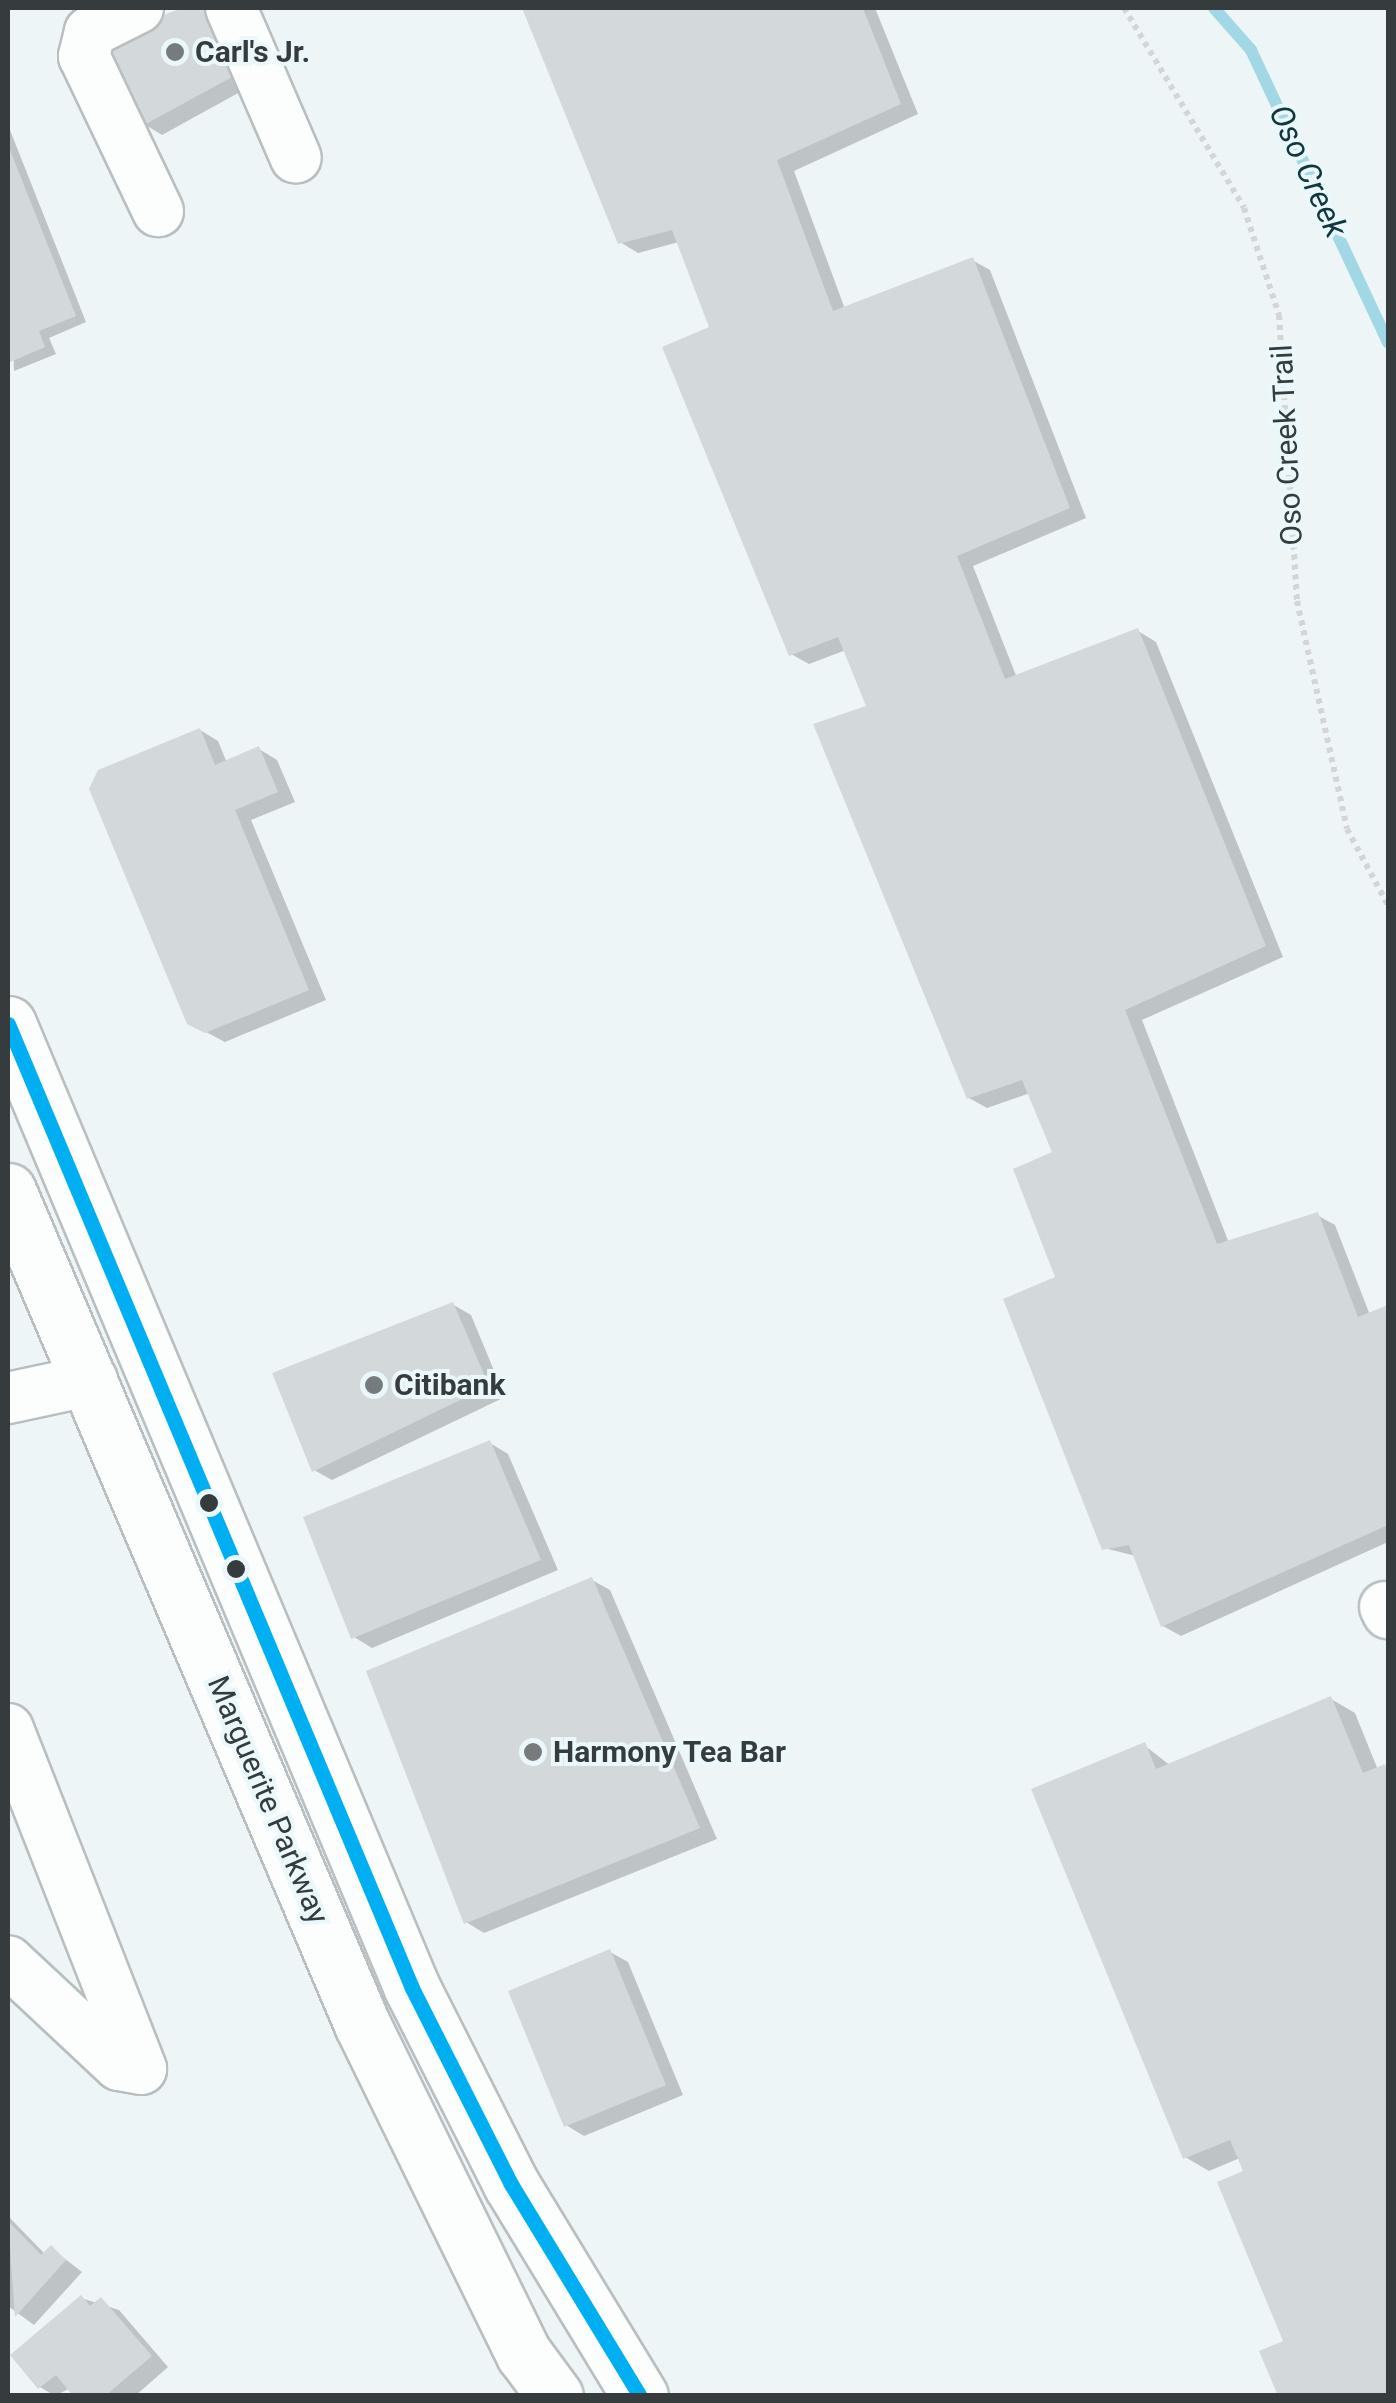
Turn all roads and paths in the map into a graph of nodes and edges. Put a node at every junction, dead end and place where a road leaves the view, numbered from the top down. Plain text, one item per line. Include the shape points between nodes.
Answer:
1 (138, 8) edge
2 (231, 8) edge
3 (1124, 8) edge
4 (296, 158) dead end
5 (158, 210) dead end
6 (1388, 905) edge
7 (8, 1024) edge
8 (8, 1191) edge
9 (92, 1380) junction
10 (8, 1398) edge
11 (8, 1730) edge
12 (8, 1961) edge
13 (555, 2396) edge
14 (640, 2396) edge

1 - 5 lane via 90,32 84,56
2 - 4 lane
3 - 6 path, Oso Creek Trail via 1244,208 1279,315 1296,601 1347,829
7 - 14 main road, Marguerite Parkway via 412,1988 511,2184
8 - 9 main road, Marguerite Parkway
9 - 10 lane
9 - 13 main road, Marguerite Parkway via 362,2024 524,2354
11 - 12 lane via 141,2069 119,2065

